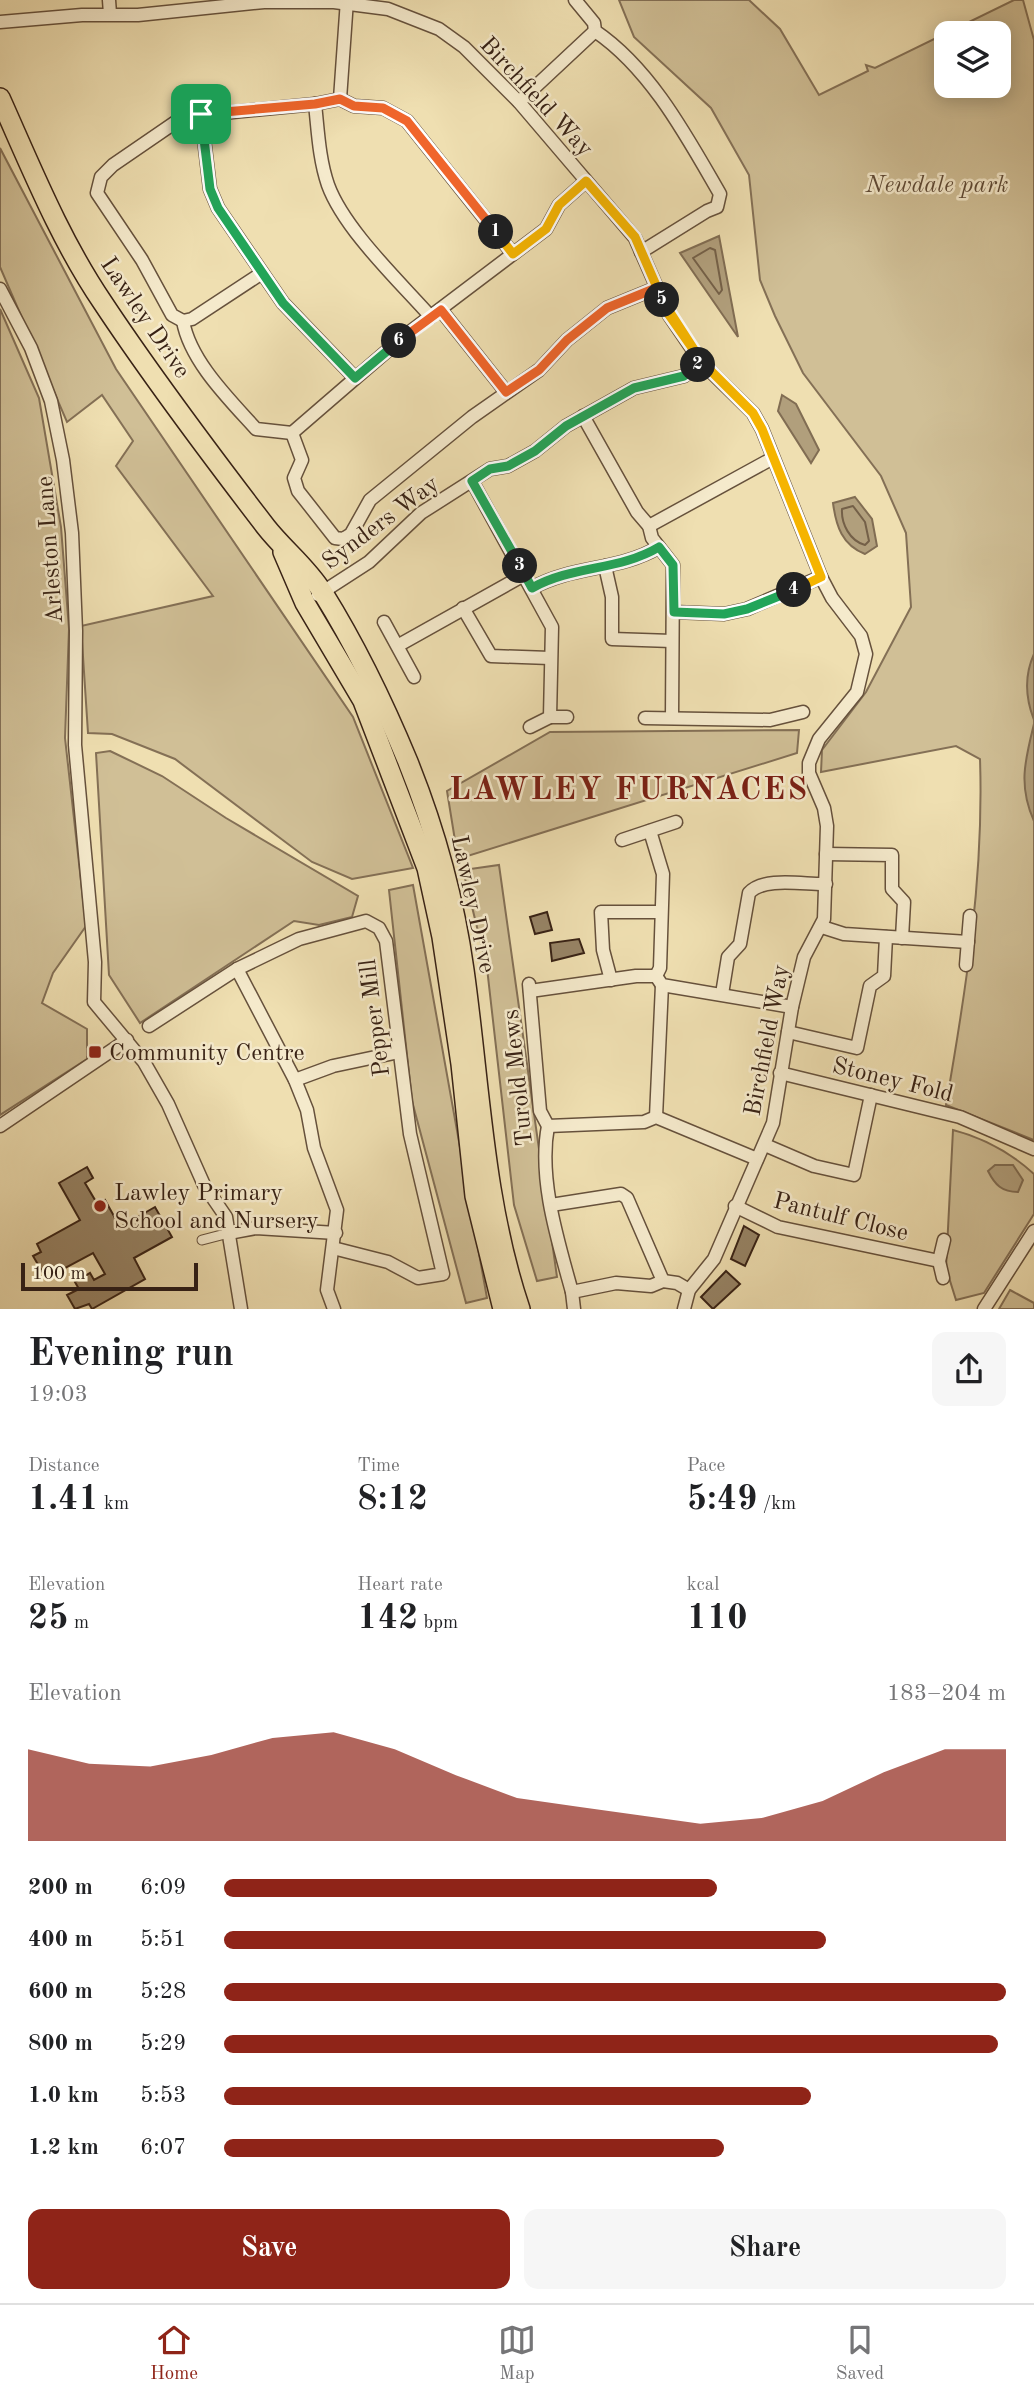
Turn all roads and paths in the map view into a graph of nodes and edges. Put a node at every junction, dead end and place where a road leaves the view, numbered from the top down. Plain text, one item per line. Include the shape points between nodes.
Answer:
1 (109, 0) edge
2 (575, 0) edge
3 (347, 1) edge
4 (110, 14) junction
5 (0, 22) edge
6 (595, 31) junction
7 (0, 98) edge
8 (340, 99) junction
9 (519, 102) junction
10 (315, 104) junction
11 (201, 114) junction
12 (586, 181) junction
13 (641, 252) junction
14 (513, 254) junction
15 (262, 273) junction
16 (656, 288) junction
17 (0, 289) edge
18 (436, 313) junction
19 (183, 321) junction
20 (702, 362) junction
21 (355, 378) junction
22 (506, 392) junction
23 (583, 416) junction
24 (292, 433) junction
25 (774, 458) junction
26 (472, 481) junction
27 (649, 526) junction
28 (280, 546) junction
29 (659, 547) junction
30 (605, 566) junction
31 (524, 575) junction
32 (821, 577) junction
33 (532, 588) junction
34 (323, 592) junction
35 (305, 603) junction
36 (464, 608) junction
37 (674, 612) junction
38 (384, 622) dead end
39 (673, 641) junction
40 (399, 645) junction
41 (550, 657) junction
42 (414, 677) dead end
43 (803, 712) dead end
44 (550, 717) junction
45 (567, 717) dead end
46 (672, 717) junction
47 (646, 718) dead end
48 (530, 727) dead end
49 (676, 822) dead end
50 (650, 831) junction
51 (622, 840) dead end
52 (826, 854) junction
53 (826, 884) junction
54 (659, 912) junction
55 (970, 916) dead end
56 (822, 927) junction
57 (886, 937) junction
58 (902, 938) junction
59 (968, 942) junction
60 (966, 965) dead end
61 (237, 970) junction
62 (611, 979) junction
63 (659, 981) junction
64 (722, 994) junction
65 (792, 1007) junction
66 (149, 1026) dead end
67 (788, 1032) junction
68 (127, 1041) junction
69 (399, 1052) junction
70 (780, 1073) junction
71 (295, 1080) junction
72 (871, 1095) junction
73 (656, 1117) junction
74 (0, 1126) edge
75 (548, 1126) junction
76 (765, 1145) junction
77 (1034, 1149) edge
78 (757, 1159) junction
79 (551, 1205) junction
80 (735, 1206) junction
81 (1034, 1231) edge
82 (229, 1233) junction
83 (336, 1233) junction
84 (202, 1240) dead end
85 (944, 1240) dead end
86 (333, 1248) junction
87 (939, 1261) junction
88 (943, 1278) dead end
89 (663, 1281) junction
90 (689, 1290) junction
91 (572, 1292) junction
92 (242, 1309) edge
93 (334, 1309) edge
94 (503, 1309) edge
95 (520, 1309) edge
96 (574, 1309) edge
97 (684, 1309) edge
98 (984, 1309) edge

1 - 4 street
2 - 6 street
3 - 4 street, Birchfield Way via 264,2
3 - 8 street
3 - 9 street, Birchfield Way via 388,9 439,29 464,47
4 - 5 street, Birchfield Way
6 - 9 street
6 - 13 street via 656,93 720,194 718,207
7 - 28 main road, Lawley Drive via 53,216 101,301
8 - 10 street
8 - 14 street via 354,106 383,108 407,121
9 - 12 street, Birchfield Way
10 - 11 street
10 - 18 street via 321,156 341,213
11 - 15 street via 210,189
11 - 19 street via 183,117 147,141 101,177 97,193 172,315
12 - 13 street, Birchfield Way via 635,237
12 - 14 street via 559,205 546,229
13 - 16 street, Birchfield Way
14 - 18 street
15 - 19 street
15 - 21 street via 283,303
16 - 20 street, Birchfield Way
16 - 22 street via 607,308 539,370
17 - 68 street, Arleston Lane via 31,348 51,401 63,460 72,533 75,745 95,962 92,994
18 - 21 street
18 - 22 street
19 - 24 street via 185,337 256,429
20 - 23 street, Synders Way via 684,376 634,388
20 - 25 street, Birchfield Way via 753,413
21 - 24 street
22 - 24 street via 370,500 351,534 343,539 335,538 298,491 294,478 302,460
23 - 26 street, Synders Way via 535,451
23 - 27 street
25 - 27 street
25 - 32 street, Birchfield Way
26 - 31 street
26 - 34 street, Synders Way via 421,513 369,562
27 - 29 street
28 - 34 main road, Lawley Drive via 305,567
28 - 35 main road, Lawley Drive
29 - 30 street via 642,557
29 - 37 street via 673,565
30 - 33 street via 555,575
30 - 39 street via 612,597 612,639
31 - 33 street
31 - 36 street
32 - 37 street via 747,609 724,614
32 - 52 street, Birchfield Way via 861,636 866,654 857,692 814,746 809,763 824,808
33 - 41 street via 552,627
34 - 35 street, Synders Way
34 - 95 main road, Lawley Drive via 371,681 435,833 464,967 492,1195
35 - 94 main road, Lawley Drive via 363,701 427,869 461,1064 475,1196
36 - 40 street
36 - 41 street via 491,656
37 - 39 street
38 - 40 street
39 - 46 street
40 - 42 street
41 - 44 street
43 - 46 street via 770,720
44 - 45 street
44 - 48 street
46 - 47 street
49 - 50 street
50 - 51 street
50 - 54 street via 663,874
52 - 53 street, Birchfield Way
52 - 58 street via 891,855 891,889 904,902
53 - 56 street, Birchfield Way
53 - 64 street via 754,888 740,944 729,957
54 - 62 street via 601,912 603,950
54 - 63 street
55 - 59 street
56 - 57 street via 844,934
56 - 65 street, Birchfield Way via 804,957
57 - 58 street
57 - 67 street via 884,976 870,986 858,1048
58 - 59 street
59 - 60 street
61 - 66 street, Pepper Mill
61 - 69 street, Pepper Mill via 299,939 366,921 379,928 386,941
61 - 71 street
62 - 63 street
62 - 75 street, Turold Mews via 529,987 540,1111
63 - 64 street
63 - 73 street
64 - 65 street
65 - 67 street, Birchfield Way
67 - 70 street, Birchfield Way
68 - 74 street
68 - 82 street via 168,1104 204,1185 226,1217
69 - 71 street via 333,1066
69 - 86 street, Pepper Mill via 410,1134 443,1274 418,1278 388,1262
70 - 72 street, Stoney Fold
70 - 76 street, Birchfield Way
71 - 83 street via 337,1210
72 - 76 street via 854,1175 814,1166
72 - 77 street, Stoney Fold via 960,1117
73 - 75 street via 644,1122
73 - 78 street
75 - 79 street, Turold Mews via 545,1140
76 - 78 street, Birchfield Way
78 - 80 street, Birchfield Way
79 - 89 street via 621,1194 627,1198
79 - 91 street, Turold Mews
80 - 87 street, Pantulf Close via 778,1227
80 - 90 street, Birchfield Way via 714,1259
81 - 98 street
82 - 83 street via 256,1228
82 - 84 street
82 - 92 street
83 - 86 street
85 - 87 street
86 - 93 street via 327,1290
87 - 88 street
89 - 90 street
89 - 91 street via 652,1286 616,1283
90 - 97 street, Birchfield Way
91 - 96 street, Turold Mews

